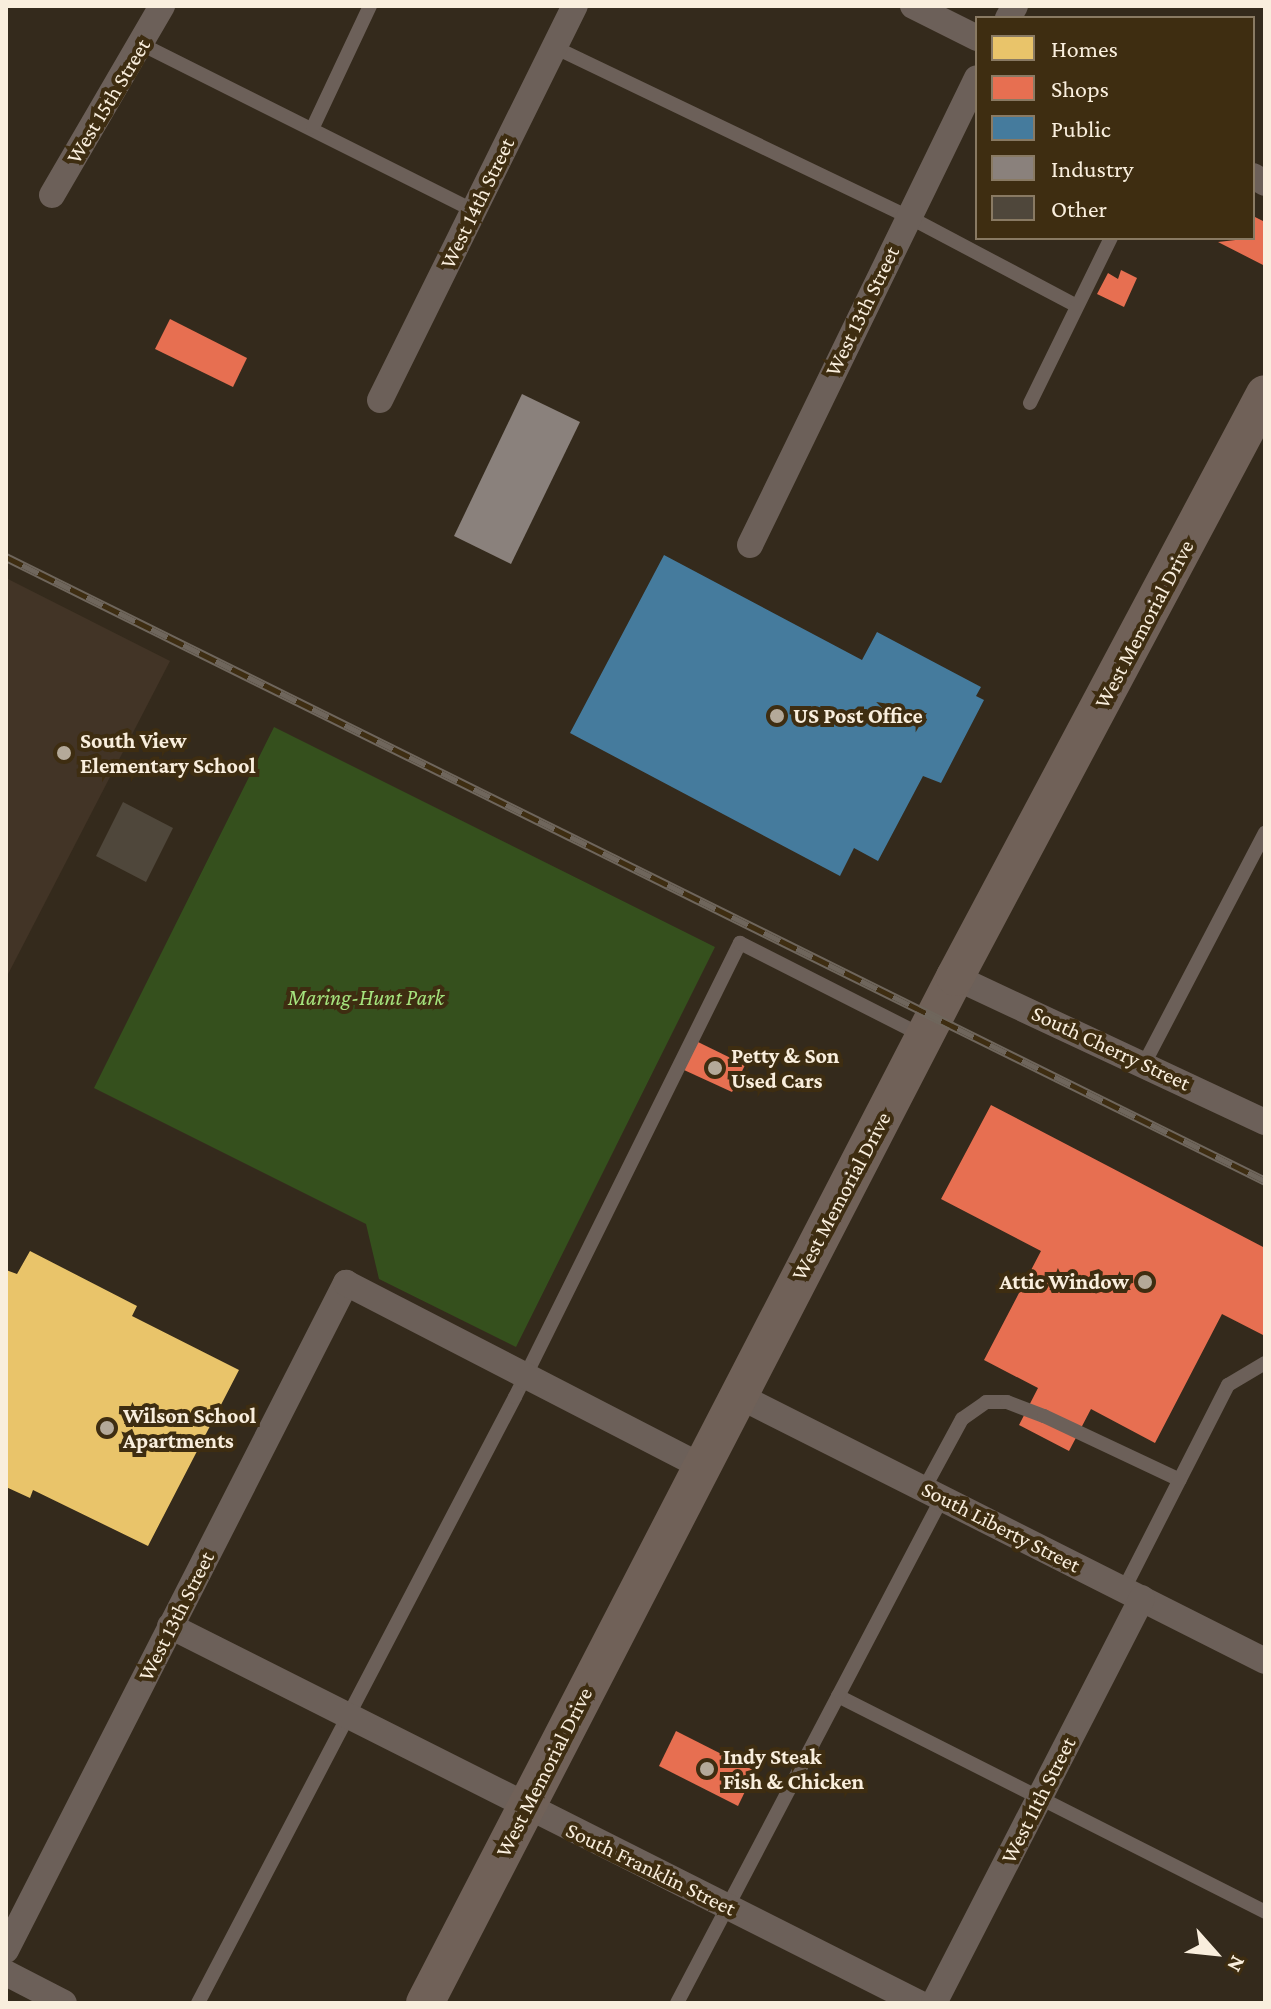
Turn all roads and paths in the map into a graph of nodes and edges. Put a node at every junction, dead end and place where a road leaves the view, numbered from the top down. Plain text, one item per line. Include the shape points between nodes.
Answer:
1 (162, 6) edge
2 (370, 6) edge
3 (575, 6) edge
4 (913, 6) edge
5 (975, 37) edge
6 (143, 45) junction
7 (554, 47) junction
8 (975, 82) edge
9 (313, 127) junction
10 (52, 195) dead end
11 (473, 210) junction
12 (907, 216) junction
13 (1110, 240) edge
14 (1077, 306) junction
15 (1265, 394) edge
16 (380, 400) dead end
17 (1030, 403) dead end
18 (750, 545) dead end
19 (1265, 833) edge
20 (955, 977) junction
21 (924, 1036) junction
22 (1144, 1064) junction
23 (1265, 1122) edge
24 (1265, 1363) edge
25 (526, 1375) junction
26 (737, 1395) junction
27 (701, 1466) junction
28 (1180, 1480) junction
29 (933, 1493) junction
30 (1133, 1593) junction
31 (170, 1626) junction
32 (1265, 1661) edge
33 (838, 1696) junction
34 (348, 1716) junction
35 (1039, 1798) junction
36 (526, 1807) junction
37 (727, 1907) junction
38 (1265, 1912) edge
39 (6, 1950) edge
40 (6, 1973) edge
41 (64, 2003) edge
42 (198, 2003) edge
43 (425, 2003) edge
44 (677, 2003) edge
45 (919, 2003) edge
46 (934, 2003) edge

1 - 6 street, West 15th Street
2 - 9 lane
3 - 7 street, West 14th Street
4 - 5 street
6 - 9 lane
6 - 10 street, West 15th Street
7 - 11 street, West 14th Street
7 - 12 lane
8 - 12 street, West 13th Street
9 - 11 lane
11 - 16 street, West 14th Street
12 - 14 lane
12 - 18 street, West 13th Street
13 - 14 lane
14 - 17 lane
15 - 20 main road, West Memorial Drive
19 - 22 lane
20 - 21 main road, West Memorial Drive
20 - 22 street, South Cherry Street
21 - 25 lane via 740,943
21 - 26 main road, West Memorial Drive
22 - 23 street, South Cherry Street
24 - 28 lane via 1228,1385
25 - 27 street
25 - 31 street, West 13th Street via 346,1283
25 - 34 lane
26 - 27 main road, West Memorial Drive
26 - 29 street, South Liberty Street
27 - 36 main road, West Memorial Drive
28 - 29 lane via 1044,1416 1007,1402 986,1402 962,1419
28 - 30 lane
29 - 30 street, South Liberty Street
29 - 33 lane
30 - 32 street, South Liberty Street
30 - 35 street, West 11th Street
31 - 34 street, South Franklin Street
31 - 39 street, West 13th Street
33 - 35 lane
33 - 37 lane
34 - 36 street, South Franklin Street
34 - 42 lane
35 - 38 lane
35 - 46 street, West 11th Street
36 - 37 street, South Franklin Street
36 - 43 main road, West Memorial Drive
37 - 44 lane
37 - 45 street, South Franklin Street
40 - 41 street

